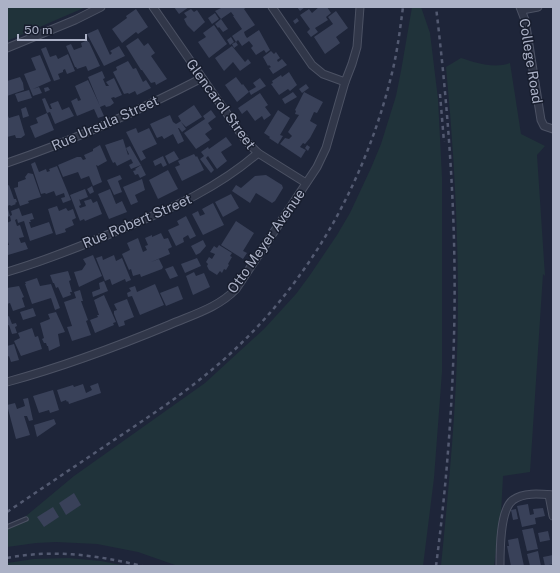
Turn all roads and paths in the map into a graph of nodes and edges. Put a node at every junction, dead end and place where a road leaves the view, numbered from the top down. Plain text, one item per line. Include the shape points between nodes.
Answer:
1 (101, 7) edge
2 (153, 7) edge
3 (272, 7) edge
4 (360, 7) edge
5 (538, 7) edge
6 (521, 8) edge
7 (7, 48) edge
8 (202, 78) junction
9 (345, 82) junction
10 (553, 129) edge
11 (258, 153) junction
12 (7, 163) edge
13 (306, 183) junction
14 (7, 272) edge
15 (7, 382) edge
16 (551, 495) edge
17 (553, 516) edge
18 (26, 519) dead end
19 (7, 527) edge
20 (500, 566) edge

1 - 7 street
2 - 8 street, Glencarol Street
3 - 9 street via 312,65 323,74
4 - 9 street, Otto Meyer Avenue via 357,46
5 - 6 street
6 - 10 street, College Road via 540,120 544,126
8 - 11 street, Glencarol Street via 246,141
8 - 12 street, Rue Ursula Street via 101,127
9 - 13 street, Otto Meyer Avenue via 326,148
11 - 13 street, Glencarol Street
11 - 14 street, Rue Robert Street via 213,187 168,210 96,240
13 - 15 street, Otto Meyer Avenue via 241,282 215,306 120,345
16 - 17 street
16 - 20 street via 539,493 519,497 508,505 501,538
18 - 19 lane

